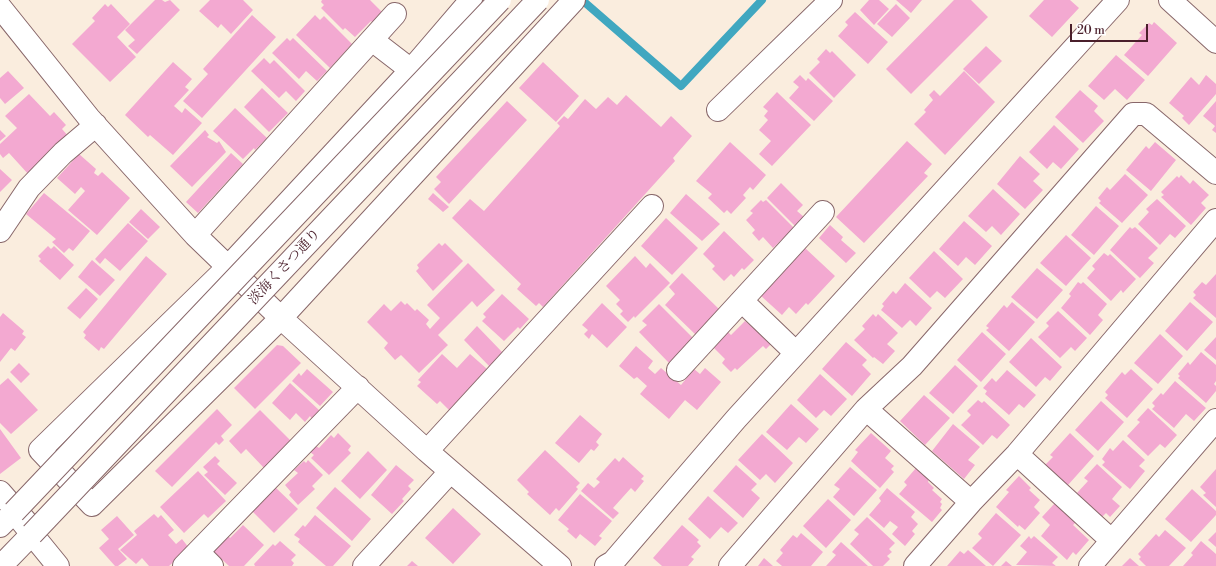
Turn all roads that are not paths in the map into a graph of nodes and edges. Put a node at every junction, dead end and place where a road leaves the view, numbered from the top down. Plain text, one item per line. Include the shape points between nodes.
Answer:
1 (471, 0) edge
2 (500, 0) edge
3 (538, 0) edge
4 (574, 0) edge
5 (831, 0) edge
6 (1118, 0) edge
7 (1170, 0) edge
8 (0, 7) edge
9 (395, 14) dead end
10 (372, 40) junction
11 (1216, 42) edge
12 (411, 70) junction
13 (718, 110) dead end
14 (96, 125) junction
15 (1216, 173) edge
16 (652, 206) dead end
17 (823, 212) dead end
18 (1216, 220) edge
19 (0, 231) edge
20 (195, 235) junction
21 (228, 267) junction
22 (742, 301) junction
23 (281, 318) junction
24 (796, 353) junction
25 (678, 370) dead end
26 (358, 387) junction
27 (866, 409) junction
28 (1216, 420) edge
29 (427, 451) junction
30 (1017, 454) junction
31 (450, 472) junction
32 (0, 492) edge
33 (970, 502) junction
34 (7, 519) edge
35 (32, 534) junction
36 (1111, 540) junction
37 (198, 561) edge
38 (2, 566) edge
39 (58, 566) edge
40 (64, 566) edge
41 (364, 566) edge
42 (560, 566) edge
43 (606, 566) edge
44 (730, 566) edge
45 (915, 566) edge
46 (1090, 566) edge

1 - 12 street
2 - 34 street, 淡海くさつ通り, bridge
3 - 35 street, 淡海くさつ通り, bridge
4 - 23 street
5 - 13 street
6 - 24 street
7 - 11 street
8 - 14 street
9 - 10 street
10 - 12 street
10 - 20 street
12 - 21 street
14 - 19 street via 63,153 29,188
14 - 20 street
15 - 27 street via 1146,114 1133,114 912,366
16 - 29 street
17 - 22 street
18 - 30 street
20 - 21 street
21 - 23 street
21 - 23 street via 40,450 92,505
22 - 24 street
22 - 25 street
23 - 26 street
24 - 43 street via 613,562
26 - 29 street
26 - 37 street
27 - 33 street
27 - 44 street
28 - 36 street
29 - 31 street
30 - 33 street
30 - 36 street
31 - 41 street
31 - 42 street
32 - 40 street
33 - 45 street
34 - 35 street
35 - 38 street, 淡海くさつ通り
35 - 39 street
36 - 46 street

